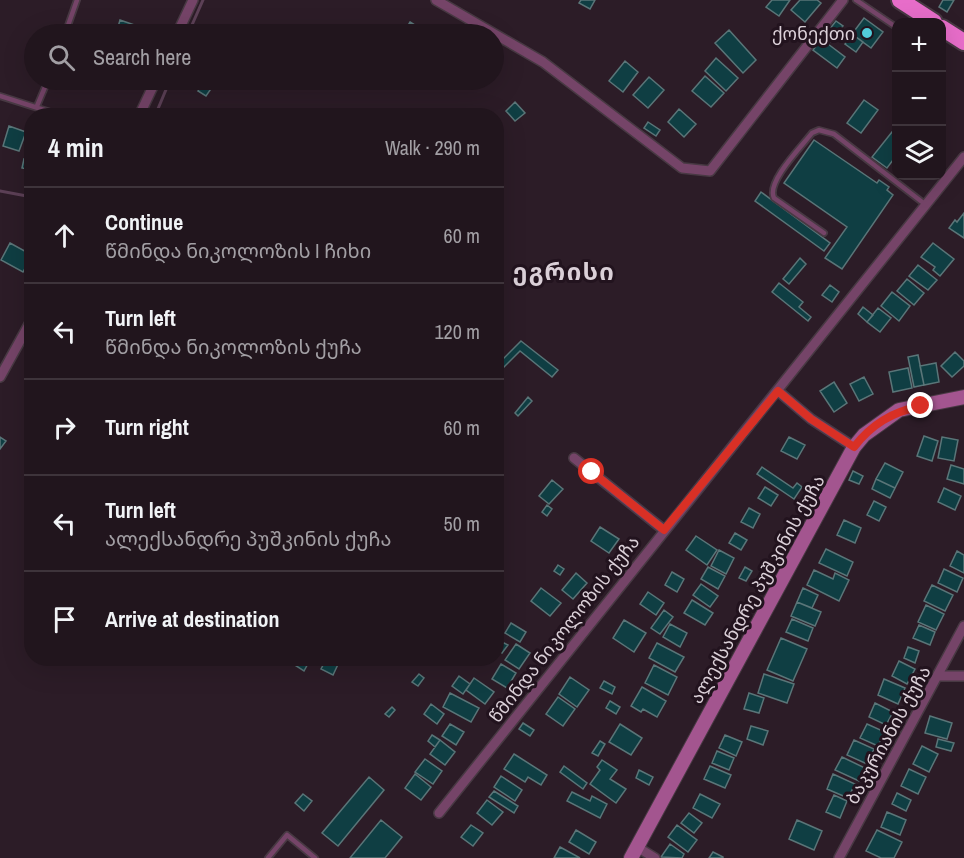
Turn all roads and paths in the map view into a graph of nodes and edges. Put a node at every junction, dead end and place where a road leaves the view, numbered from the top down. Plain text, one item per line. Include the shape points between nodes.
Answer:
1 (77, 0) edge
2 (193, 0) edge
3 (436, 0) edge
4 (843, 0) edge
5 (856, 0) edge
6 (900, 0) edge
7 (920, 18) edge
8 (69, 24) edge
9 (182, 24) edge
10 (477, 24) edge
11 (892, 24) edge
12 (946, 30) edge
13 (504, 39) edge
14 (964, 42) edge
15 (44, 90) edge
16 (151, 90) edge
17 (0, 96) edge
18 (37, 106) junction
19 (42, 108) edge
20 (143, 108) edge
21 (964, 157) edge
22 (926, 205) junction
23 (824, 233) dead end
24 (24, 334) edge
25 (0, 377) edge
26 (778, 391) junction
27 (964, 397) edge
28 (854, 447) junction
29 (574, 458) dead end
30 (664, 530) junction
31 (964, 627) edge
32 (939, 676) junction
33 (964, 676) edge
34 (439, 813) dead end
35 (634, 853) edge
36 (268, 858) edge
37 (315, 858) edge
38 (655, 858) edge
39 (839, 858) edge

1 - 8 lane
2 - 9 street
3 - 10 street
4 - 13 street via 710,171 682,168 543,62
5 - 11 lane
6 - 7 highway
12 - 14 highway
15 - 18 lane
16 - 20 street
17 - 18 lane
18 - 19 lane
21 - 22 street, წმინდა ნიკოლოზის ქუჩა
22 - 23 lane via 834,134 819,130 812,133 777,178 772,193
22 - 26 street, წმინდა ნიკოლოზის ქუჩა
24 - 25 street
26 - 28 street
26 - 30 street, წმინდა ნიკოლოზის ქუჩა
27 - 28 street, ალექსანდრე პუშკინის ქუჩა via 899,410
28 - 35 street, ალექსანდრე პუშკინის ქუჩა
29 - 30 street
30 - 34 street, წმინდა ნიკოლოზის ქუჩა
31 - 32 street, ბაკურიანის ქუჩა
32 - 33 street
32 - 39 street, ბაკურიანის ქუჩა
35 - 38 street
36 - 37 lane via 287,835

